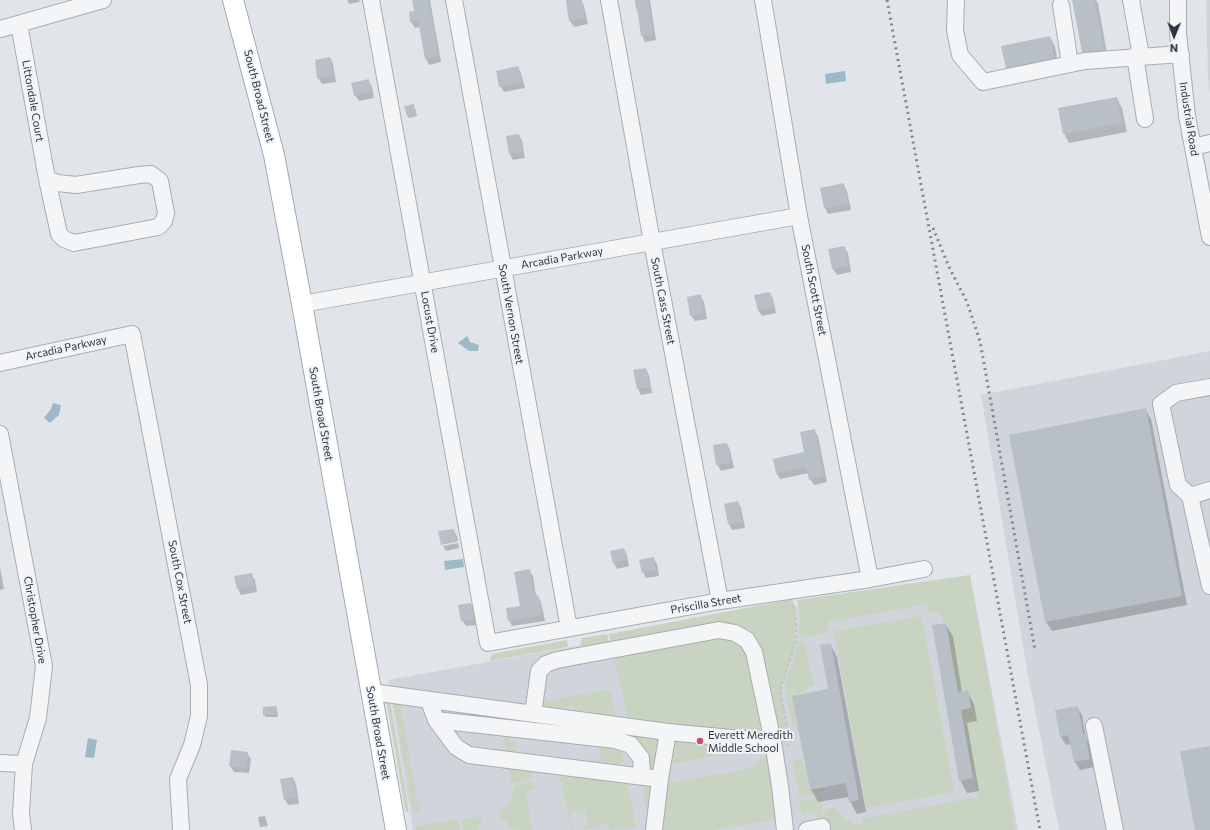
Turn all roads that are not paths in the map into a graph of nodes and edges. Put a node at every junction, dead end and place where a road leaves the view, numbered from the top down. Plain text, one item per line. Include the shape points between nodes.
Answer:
1 (103, 0) edge
2 (233, 0) edge
3 (372, 0) edge
4 (454, 0) edge
5 (609, 0) edge
6 (763, 0) edge
7 (956, 0) edge
8 (1131, 0) edge
9 (1178, 0) edge
10 (1061, 5) dead end
11 (19, 24) junction
12 (0, 29) edge
13 (1180, 54) junction
14 (1138, 56) junction
15 (1070, 64) junction
16 (1145, 119) dead end
17 (1210, 143) edge
18 (1193, 147) junction
19 (47, 179) junction
20 (799, 216) junction
21 (1210, 237) edge
22 (652, 242) junction
23 (503, 269) junction
24 (422, 282) junction
25 (302, 304) junction
26 (132, 334) joint
27 (0, 363) edge
28 (1210, 387) edge
29 (0, 434) edge
30 (1210, 490) edge
31 (1190, 496) junction
32 (1205, 543) edge
33 (924, 569) dead end
34 (870, 579) junction
35 (1210, 586) edge
36 (720, 601) junction
37 (569, 628) junction
38 (488, 643) joint
39 (371, 692) junction
40 (429, 701) junction
41 (533, 714) junction
42 (436, 720) junction
43 (1094, 726) dead end
44 (668, 732) junction
45 (774, 747) junction
46 (0, 763) edge
47 (24, 764) junction
48 (642, 776) junction
49 (660, 779) junction
50 (23, 830) edge
51 (181, 830) edge
52 (396, 830) edge
53 (654, 830) edge
54 (785, 830) edge
55 (1115, 830) edge

1 - 11 street
2 - 25 main road, South Broad Street via 274,155
3 - 24 street, Locust Drive
4 - 23 street, South Vernon Street
5 - 22 street, South Cass Street
6 - 20 street, South Scott Street
7 - 15 street via 955,30 960,55 983,82
8 - 14 street
9 - 13 street, Industrial Road
10 - 15 street
11 - 12 street
11 - 19 street, Littondale Court
13 - 14 street
13 - 18 street, Industrial Road
14 - 15 street
14 - 16 street
17 - 18 street
18 - 21 street, Industrial Road
19 - 19 street, Littondale Court via 59,234 74,243 158,227 164,221 166,213 160,181 151,174 76,185
20 - 22 street, Arcadia Parkway
20 - 34 street, South Scott Street
22 - 23 street, Arcadia Parkway
22 - 36 street, South Cass Street
23 - 24 street, Arcadia Parkway
23 - 37 street, South Vernon Street
24 - 25 street, Arcadia Parkway
24 - 38 street, Locust Drive
25 - 39 main road, South Broad Street
26 - 27 street, Arcadia Parkway
26 - 51 street, South Cox Street via 199,685 199,716 192,745 178,779
28 - 31 street via 1176,393 1161,404 1178,486
29 - 47 street, Christopher Drive via 44,666 38,718
30 - 31 street
31 - 32 street
32 - 35 street
33 - 34 street, Priscilla Street
34 - 36 street, Priscilla Street
36 - 37 street, Priscilla Street
37 - 38 street, Priscilla Street
39 - 40 street
39 - 52 main road, South Broad Street
40 - 41 street
40 - 42 street
41 - 44 street
41 - 45 street via 539,671 546,664 719,630 735,633 747,640 754,652
42 - 48 street via 456,747 469,755
42 - 48 street via 615,740 631,745 642,758
43 - 55 street
44 - 45 street
44 - 49 street
45 - 54 street
46 - 47 street
47 - 50 street, Christopher Drive via 20,813
48 - 49 street
49 - 53 street

